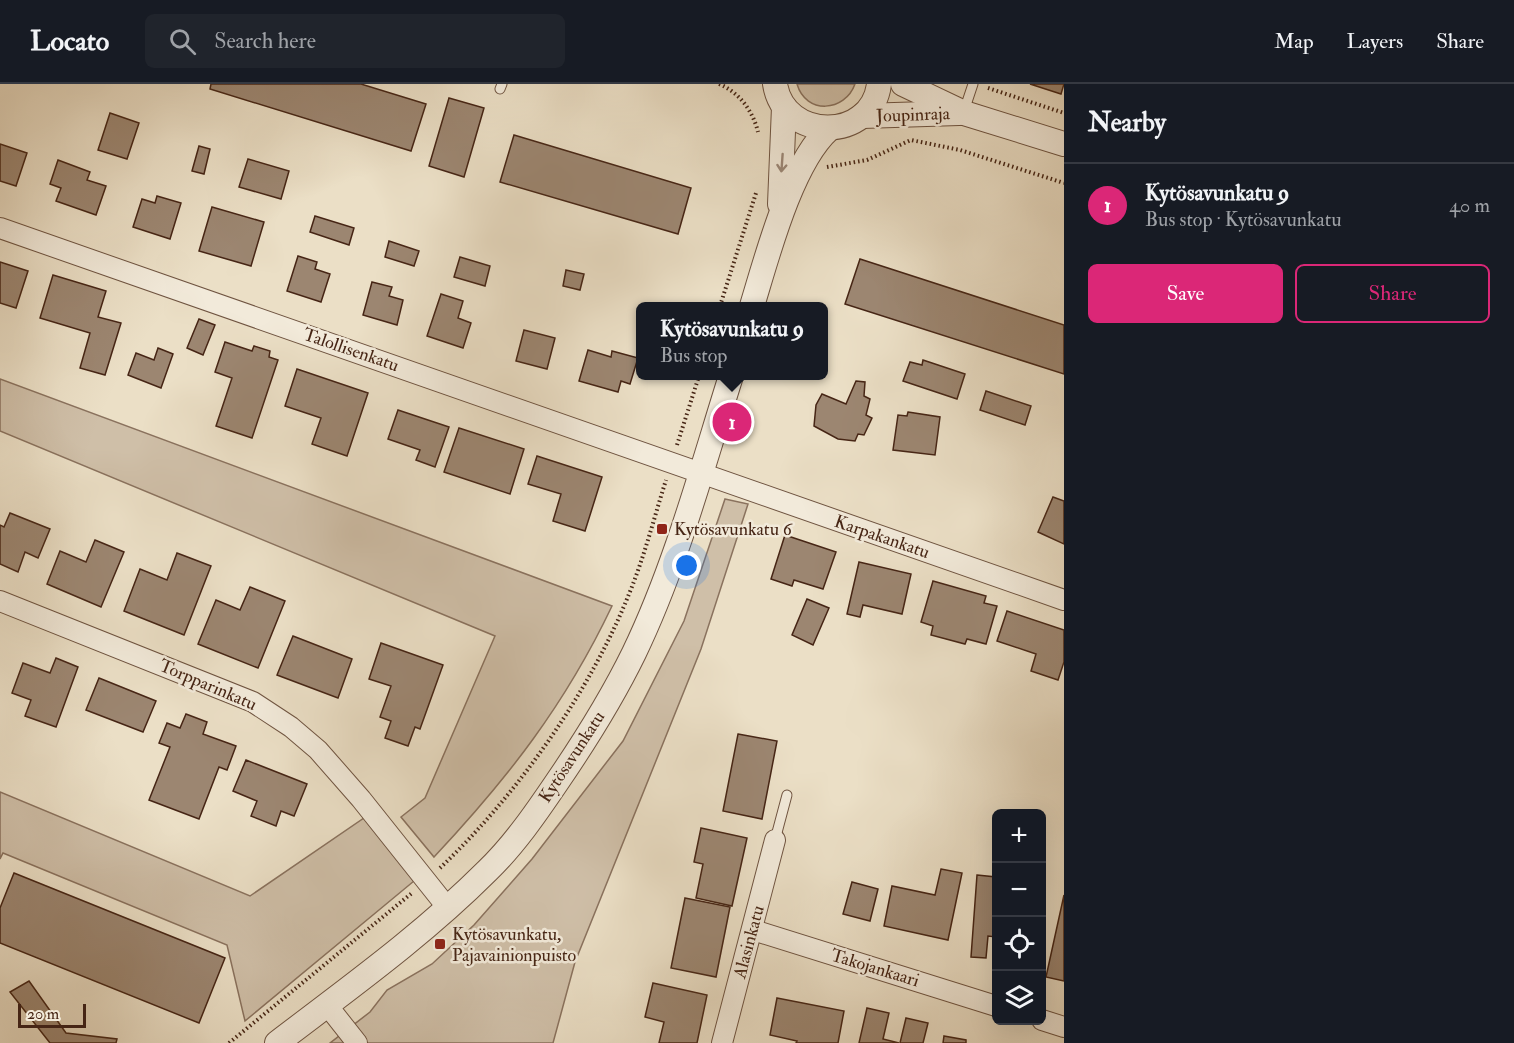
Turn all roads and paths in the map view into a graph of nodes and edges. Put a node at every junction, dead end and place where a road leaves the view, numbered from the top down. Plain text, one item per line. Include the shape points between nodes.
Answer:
1 (719, 84) edge
2 (775, 84) edge
3 (879, 84) edge
4 (903, 84) edge
5 (973, 84) edge
6 (731, 86) edge
7 (986, 88) dead end
8 (784, 107) junction
9 (964, 113) junction
10 (1064, 113) edge
11 (862, 116) junction
12 (829, 129) junction
13 (759, 135) dead end
14 (1064, 144) edge
15 (805, 162) junction
16 (1064, 183) edge
17 (758, 189) dead end
18 (779, 218) junction
19 (0, 228) edge
20 (721, 302) edge
21 (753, 302) edge
22 (697, 380) edge
23 (729, 380) edge
24 (672, 462) junction
25 (701, 473) junction
26 (1064, 600) edge
27 (0, 601) edge
28 (788, 795) dead end
29 (775, 840) joint
30 (426, 881) junction
31 (447, 907) junction
32 (753, 930) junction
33 (327, 1005) junction
34 (992, 1005) edge
35 (1046, 1022) edge
36 (1064, 1027) edge
37 (230, 1043) edge
38 (277, 1043) edge
39 (357, 1043) edge
40 (722, 1043) edge

1 - 6 path
2 - 8 street
3 - 11 street via 872,105
4 - 9 street, Joupinraja
5 - 9 lane
6 - 13 path via 746,104
7 - 10 path
8 - 12 street via 796,120
8 -> 18 street
9 - 11 street, Joupinraja
9 - 14 street, Joupinraja
11 - 12 street
12 - 15 street via 815,141
15 - 16 path via 826,168 843,166 911,140 960,150
15 - 18 street
17 - 20 path
18 - 21 street
19 - 24 street, Talollisenkatu
22 - 24 path
23 - 25 street, Kytösavunkatu
24 - 25 street, Talollisenkatu
24 - 30 path via 630,594 581,688 489,817
25 - 26 street, Karpakankatu
25 - 31 street, Kytösavunkatu via 634,653 594,726 534,816 488,870
27 - 30 street, Torpparinkatu via 253,702 281,720 318,750
28 - 29 lane
29 - 32 street, Alasinkatu
30 - 31 street, Torpparinkatu
30 - 37 path
31 - 33 street, Kytösavunkatu via 403,947
32 - 34 street, Takojankaari
32 - 40 street, Alasinkatu
33 - 38 street, Kytösavunkatu
33 - 39 street
35 - 36 street

